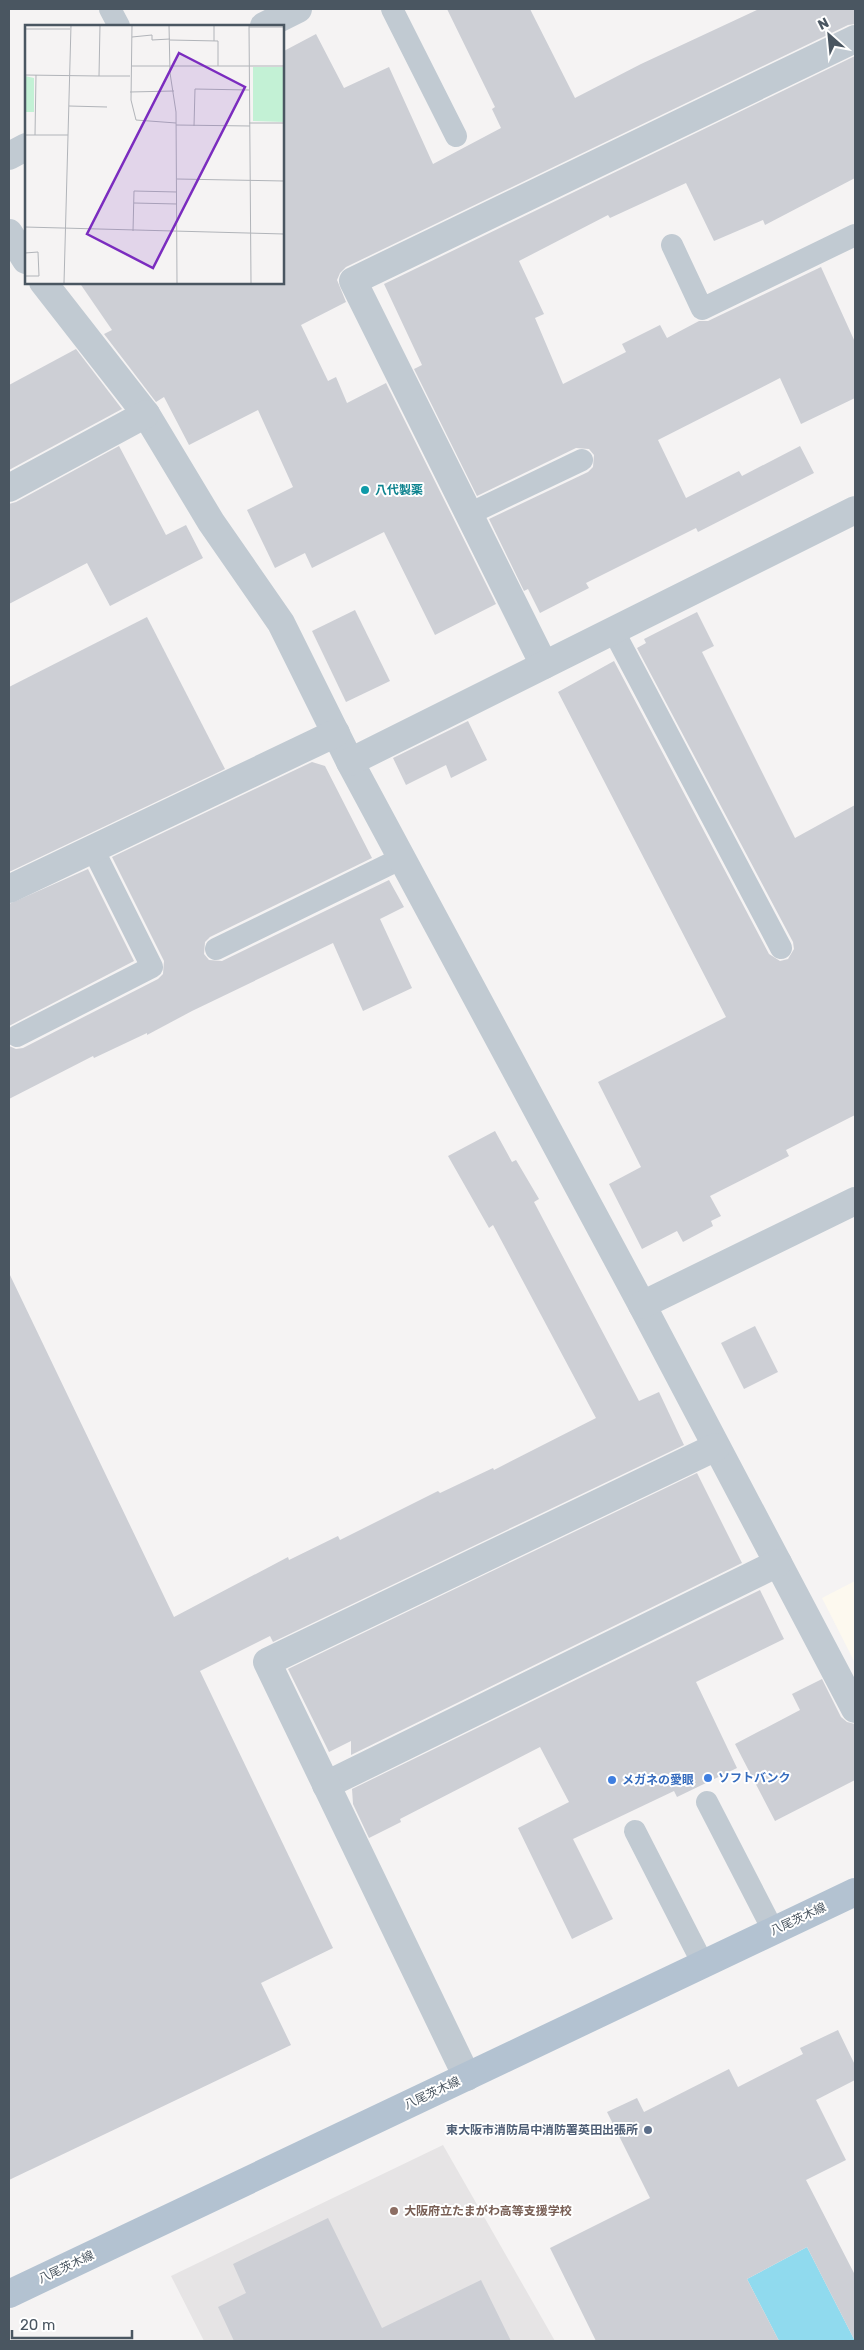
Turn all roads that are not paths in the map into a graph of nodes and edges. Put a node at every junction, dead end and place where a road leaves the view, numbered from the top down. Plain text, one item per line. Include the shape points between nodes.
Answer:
1 (110, 9) edge
2 (298, 9) edge
3 (392, 9) edge
4 (118, 25) edge
5 (266, 25) edge
6 (855, 39) edge
7 (456, 136) dead end
8 (25, 148) edge
9 (9, 156) edge
10 (9, 232) edge
11 (855, 235) edge
12 (672, 245) dead end
13 (25, 258) edge
14 (45, 284) edge
15 (146, 414) junction
16 (582, 460) dead end
17 (9, 488) edge
18 (855, 510) edge
19 (469, 514) junction
20 (613, 630) junction
21 (544, 665) junction
22 (336, 733) junction
23 (350, 762) junction
24 (93, 849) junction
25 (402, 858) junction
26 (9, 889) edge
27 (780, 948) dead end
28 (216, 949) dead end
29 (17, 1036) dead end
30 (855, 1200) edge
31 (642, 1305) junction
32 (716, 1447) junction
33 (778, 1562) junction
34 (855, 1709) edge
35 (326, 1785) junction
36 (707, 1802) dead end
37 (635, 1831) dead end
38 (855, 1892) edge
39 (773, 1930) junction
40 (703, 1964) junction
41 (467, 2077) junction
42 (9, 2294) edge

1 - 4 lane
2 - 5 street
3 - 7 lane
6 - 19 street via 353,281
8 - 9 street
10 - 13 street
11 - 12 lane via 702,309
14 - 15 street
15 - 17 street
15 - 22 street via 211,522 281,623
16 - 19 lane
18 - 20 street
19 - 21 street
20 - 21 street
20 - 27 lane
21 - 23 street
22 - 23 street
22 - 24 street
23 - 25 street
24 - 26 street
24 - 29 lane via 152,967
25 - 28 lane
25 - 31 street
30 - 31 street
31 - 32 street
32 - 33 street
32 - 35 street via 267,1662
33 - 34 street
33 - 35 street
35 - 41 street
36 - 39 lane
37 - 40 lane
38 - 39 main road, 八尾茨木線
39 - 40 main road, 八尾茨木線
40 - 41 main road, 八尾茨木線
41 - 42 main road, 八尾茨木線

